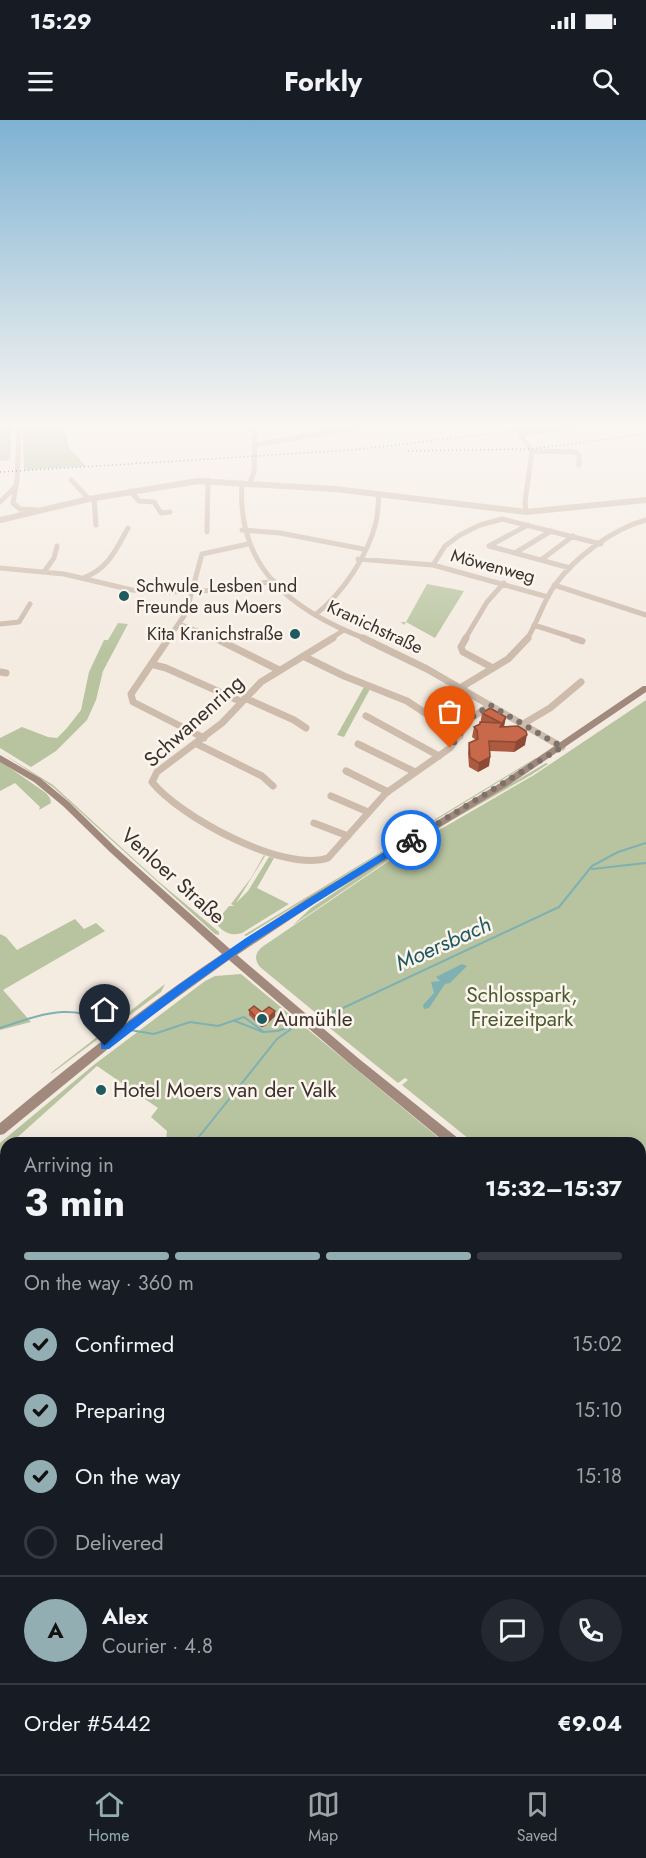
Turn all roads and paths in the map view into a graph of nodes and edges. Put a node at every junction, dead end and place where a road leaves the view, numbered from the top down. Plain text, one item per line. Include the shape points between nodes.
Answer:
1 (13, 500) edge
2 (82, 500) edge
3 (91, 500) edge
4 (138, 500) edge
5 (208, 500) edge
6 (241, 500) edge
7 (378, 500) edge
8 (430, 500) edge
9 (525, 500) edge
10 (644, 500) edge
11 (39, 510) junction
12 (526, 512) junction
13 (170, 513) dead end
14 (0, 520) edge
15 (646, 520) edge
16 (96, 525) dead end
17 (528, 525) junction
18 (128, 528) dead end
19 (242, 530) junction
20 (551, 531) junction
21 (207, 532) dead end
22 (573, 537) junction
23 (248, 544) junction
24 (601, 544) junction
25 (57, 546) dead end
26 (363, 549) junction
27 (514, 553) junction
28 (358, 559) junction
29 (541, 560) junction
30 (433, 565) junction
31 (0, 568) edge
32 (570, 568) junction
33 (44, 572) junction
34 (81, 578) junction
35 (274, 581) junction
36 (504, 583) junction
37 (554, 585) junction
38 (192, 592) junction
39 (548, 597) junction
40 (30, 604) dead end
41 (315, 615) junction
42 (646, 615) edge
43 (0, 624) edge
44 (179, 624) junction
45 (534, 625) junction
46 (344, 630) junction
47 (582, 641) dead end
48 (305, 657) junction
49 (151, 664) junction
50 (493, 668) junction
51 (279, 670) junction
52 (581, 682) dead end
53 (646, 685) edge
54 (460, 688) junction
55 (243, 700) junction
56 (490, 705) junction
57 (366, 716) dead end
58 (523, 724) junction
59 (306, 728) dead end
60 (460, 736) junction
61 (204, 738) junction
62 (197, 744) junction
63 (358, 744) dead end
64 (562, 747) junction
65 (439, 756) junction
66 (0, 758) edge
67 (346, 771) dead end
68 (415, 772) junction
69 (273, 786) dead end
70 (388, 792) junction
71 (331, 796) dead end
72 (368, 812) junction
73 (314, 823) dead end
74 (348, 836) junction
75 (213, 940) junction
76 (249, 941) junction
77 (230, 955) junction
78 (0, 1130) edge
79 (448, 1137) edge

1 - 11 street via 16,507
2 - 11 street
3 - 16 street
4 - 13 street via 154,502 161,513
5 - 21 street
6 - 19 street, Kranichstraße
7 - 26 street via 376,523
8 - 12 street
9 - 12 street
10 - 12 street
11 - 14 street
15 - 24 street via 627,526
17 - 20 street
17 - 27 street via 489,546
17 - 30 street via 507,519 487,522 444,546
18 - 34 street via 110,561 93,575
19 - 23 street, Kranichstraße
19 - 26 street
20 - 22 street
20 - 27 street
22 - 24 street
22 - 29 street
23 - 35 street, Kranichstraße
23 - 38 street via 204,552
24 - 32 street
25 - 33 street
26 - 28 street
27 - 29 street
28 - 30 street, Möwenweg
28 - 41 street via 337,596
29 - 32 street
30 - 36 street, Möwenweg
31 - 33 street
32 - 37 street
33 - 34 street
34 - 38 street via 132,590
35 - 38 street
35 - 41 street, Kranichstraße
36 - 39 street, Möwenweg
36 - 50 street via 487,602 461,647
37 - 39 street
37 - 42 street
38 - 44 street via 190,605
39 - 45 street
40 - 43 street via 19,622
41 - 46 street, Kranichstraße
44 - 49 street
44 - 51 street
45 - 47 street
45 - 50 street via 522,646
46 - 48 street, Schwanenring
46 - 54 street, Kranichstraße via 406,656
48 - 51 street, Schwanenring
48 - 60 street via 406,701
49 - 55 street
49 - 61 street via 131,694 133,702
50 - 54 street
51 - 55 street, Schwanenring
52 - 58 street
53 - 64 main road
54 - 56 street, Kranichstraße
55 - 59 street
55 - 61 street, Schwanenring
56 - 58 street, Kranichstraße
56 - 60 street, Schwanenring via 472,717
57 - 65 street
58 - 64 street, Kranichstraße
60 - 65 street, Schwanenring
61 - 62 street, Schwanenring
62 - 69 street via 262,776
62 - 74 street, Schwanenring via 157,772 152,782 190,813 247,844 298,862 328,858
63 - 68 street
64 - 76 main road
65 - 68 street, Schwanenring
66 - 75 main road, Venloer Straße via 37,780 66,804
67 - 70 street
68 - 70 street, Schwanenring
70 - 72 street, Schwanenring
71 - 72 street
72 - 74 street, Schwanenring
73 - 74 street
75 - 76 main road via 231,944
75 - 77 main road, Venloer Straße
76 - 77 main road
77 - 78 main road via 53,1085
77 - 79 main road, Venloer Straße

